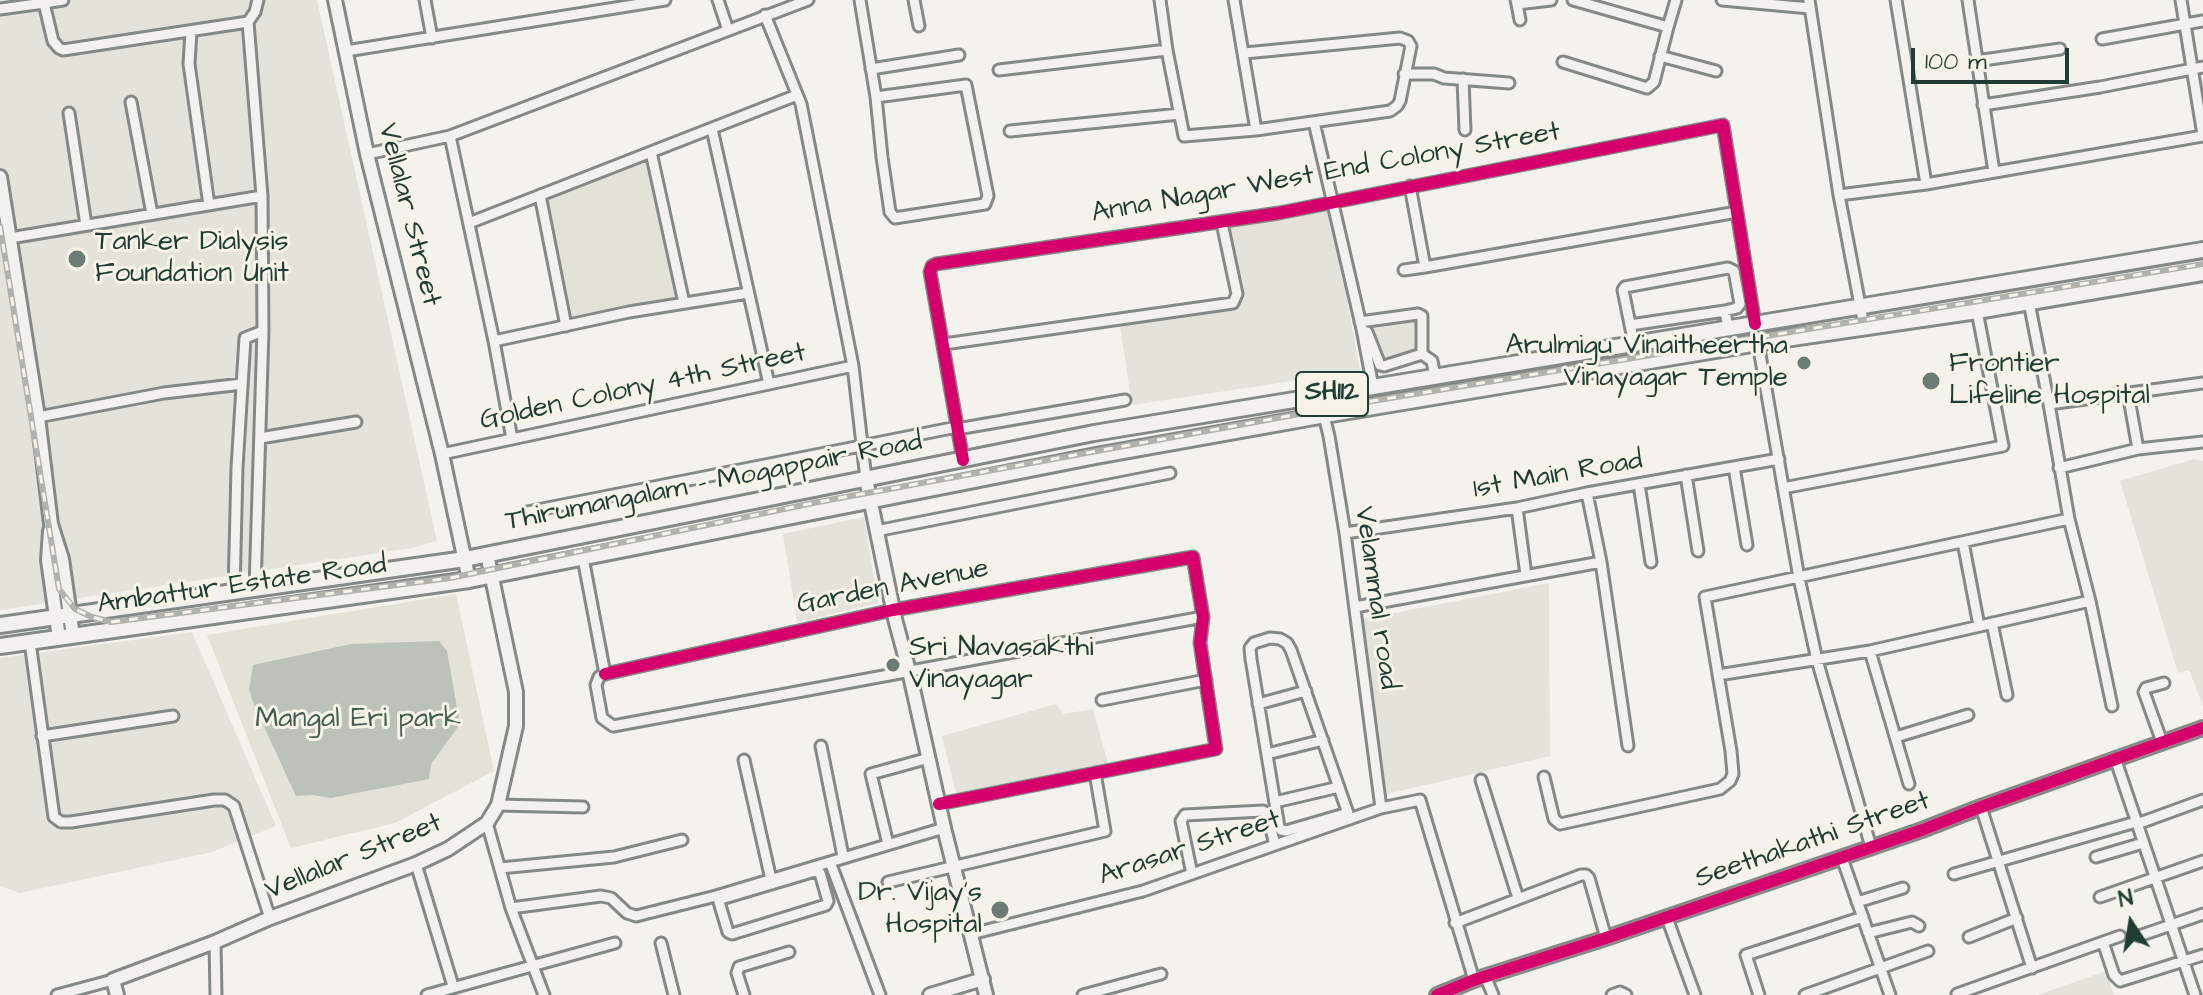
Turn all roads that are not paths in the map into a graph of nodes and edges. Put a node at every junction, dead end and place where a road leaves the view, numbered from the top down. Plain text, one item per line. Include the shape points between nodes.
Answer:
1 (63, 0) edge
2 (258, 0) edge
3 (335, 0) edge
4 (425, 0) edge
5 (665, 0) edge
6 (718, 0) edge
7 (808, 0) edge
8 (860, 0) edge
9 (914, 0) edge
10 (1160, 0) edge
11 (1234, 0) edge
12 (1551, 0) edge
13 (1573, 0) edge
14 (1676, 0) edge
15 (1722, 0) edge
16 (1896, 0) edge
17 (1968, 0) edge
18 (2181, 0) edge
19 (642, 2) edge
20 (1517, 2) edge
21 (44, 3) junction
22 (1810, 4) edge
23 (0, 9) edge
24 (765, 15) junction
25 (1520, 20) dead end
26 (2203, 21) edge
27 (248, 22) junction
28 (2185, 25) junction
29 (919, 26) dead end
30 (1668, 27) junction
31 (728, 30) junction
32 (191, 31) junction
33 (432, 38) junction
34 (2102, 39) dead end
35 (2060, 49) dead end
36 (1167, 50) junction
37 (346, 51) junction
38 (1245, 53) junction
39 (959, 55) dead end
40 (1660, 56) junction
41 (1976, 61) junction
42 (1563, 62) dead end
43 (2198, 68) edge
44 (871, 69) junction
45 (999, 70) dead end
46 (1716, 71) dead end
47 (1404, 74) junction
48 (1463, 79) junction
49 (1509, 83) dead end
50 (797, 95) junction
51 (876, 97) junction
52 (131, 102) dead end
53 (1983, 105) junction
54 (69, 113) dead end
55 (1180, 114) junction
56 (1314, 122) junction
57 (712, 129) junction
58 (1256, 130) junction
59 (1465, 130) dead end
60 (1010, 131) dead end
61 (450, 136) junction
62 (2203, 136) edge
63 (651, 152) junction
64 (367, 154) junction
65 (1994, 172) junction
66 (0, 177) edge
67 (1926, 184) junction
68 (1410, 186) junction
69 (540, 195) junction
70 (1839, 195) junction
71 (262, 196) junction
72 (1333, 201) junction
73 (209, 205) junction
74 (1737, 212) junction
75 (152, 214) junction
76 (469, 223) junction
77 (1222, 223) junction
78 (86, 225) junction
79 (10, 238) junction
80 (2203, 250) edge
81 (1425, 267) junction
82 (1404, 270) dead end
83 (2203, 273) edge
84 (748, 293) junction
85 (2029, 302) junction
86 (684, 303) junction
87 (1859, 306) junction
88 (1725, 311) junction
89 (1977, 311) junction
90 (1362, 322) junction
91 (1755, 324) junction
92 (1630, 325) junction
93 (566, 326) junction
94 (1864, 326) junction
95 (1728, 328) junction
96 (263, 331) junction
97 (494, 341) junction
98 (1758, 343) junction
99 (944, 344) junction
100 (1634, 344) junction
101 (1422, 354) junction
102 (853, 366) junction
103 (1435, 377) junction
104 (2203, 383) edge
105 (242, 384) junction
106 (769, 384) junction
107 (1373, 387) junction
108 (2128, 393) junction
109 (1319, 396) junction
110 (1125, 400) dead end
111 (2049, 404) junction
112 (1325, 415) junction
113 (38, 417) junction
114 (356, 422) dead end
115 (957, 428) junction
116 (260, 438) junction
117 (512, 439) junction
118 (2203, 442) edge
119 (863, 446) junction
120 (2138, 449) junction
121 (442, 454) junction
122 (1779, 459) junction
123 (963, 460) junction
124 (1734, 467) junction
125 (2059, 468) junction
126 (1170, 473) dead end
127 (1686, 475) junction
128 (866, 479) junction
129 (1639, 484) junction
130 (1783, 488) junction
131 (1587, 493) junction
132 (870, 501) junction
133 (1517, 508) junction
134 (527, 512) dead end
135 (2069, 519) junction
136 (876, 531) junction
137 (1345, 533) junction
138 (1963, 542) junction
139 (1747, 545) dead end
140 (1698, 551) dead end
141 (487, 554) junction
142 (583, 558) junction
143 (465, 559) junction
144 (1601, 562) junction
145 (1651, 562) dead end
146 (1526, 575) junction
147 (491, 576) junction
148 (1799, 578) junction
149 (469, 580) junction
150 (255, 589) junction
151 (234, 592) junction
152 (2090, 601) junction
153 (1355, 607) junction
154 (893, 610) junction
155 (63, 616) junction
156 (1203, 617) junction
157 (1992, 623) junction
158 (0, 625) edge
159 (1979, 626) junction
160 (66, 637) junction
161 (30, 642) junction
162 (0, 646) edge
163 (1870, 651) junction
164 (1817, 660) junction
165 (909, 671) junction
166 (605, 674) junction
167 (1718, 675) junction
168 (1206, 680) junction
169 (2164, 683) dead end
170 (1306, 691) junction
171 (2007, 695) dead end
172 (1102, 700) dead end
173 (1258, 704) junction
174 (2112, 706) dead end
175 (1968, 715) dead end
176 (173, 716) dead end
177 (2203, 728) edge
178 (42, 736) junction
179 (1896, 737) junction
180 (1323, 740) junction
181 (2162, 742) junction
182 (821, 746) dead end
183 (1628, 746) dead end
184 (1267, 754) junction
185 (929, 758) junction
186 (2115, 758) junction
187 (744, 760) dead end
188 (1095, 773) junction
189 (1544, 777) dead end
190 (1481, 780) dead end
191 (1909, 784) dead end
192 (1339, 787) junction
193 (2203, 800) edge
194 (1275, 802) junction
195 (939, 804) junction
196 (498, 805) junction
197 (583, 807) dead end
198 (1981, 807) junction
199 (1381, 808) junction
200 (1349, 816) junction
201 (487, 823) junction
202 (2136, 823) junction
203 (944, 828) junction
204 (682, 840) dead end
205 (2143, 843) junction
206 (888, 844) junction
207 (1275, 845) junction
208 (1871, 847) junction
209 (843, 856) junction
210 (2096, 857) dead end
211 (1842, 858) junction
212 (2203, 861) edge
213 (830, 862) junction
214 (1998, 862) junction
215 (416, 864) junction
216 (954, 865) junction
217 (500, 868) junction
218 (1192, 874) junction
219 (1954, 874) dead end
220 (2155, 877) junction
221 (772, 882) junction
222 (888, 882) dead end
223 (838, 886) junction
224 (1903, 888) dead end
225 (824, 890) junction
226 (2100, 897) dead end
227 (1518, 898) junction
228 (1857, 902) junction
229 (511, 908) junction
230 (2203, 914) edge
231 (1863, 917) junction
232 (270, 918) junction
233 (1667, 918) junction
234 (2017, 918) junction
235 (1455, 923) junction
236 (2171, 925) junction
237 (1919, 926) dead end
238 (1868, 933) junction
239 (971, 934) junction
240 (2120, 936) dead end
241 (2139, 936) dead end
242 (1969, 937) dead end
243 (1606, 938) junction
244 (215, 942) junction
245 (2103, 942) junction
246 (615, 943) dead end
247 (661, 943) dead end
248 (1928, 951) dead end
249 (789, 952) dead end
250 (2203, 955) edge
251 (2182, 962) junction
252 (533, 964) junction
253 (2032, 968) junction
254 (1880, 969) junction
255 (1161, 974) dead end
256 (1480, 978) junction
257 (983, 979) junction
258 (113, 980) junction
259 (453, 986) junction
260 (1957, 994) edge
261 (57, 995) edge
262 (117, 995) edge
263 (216, 995) edge
264 (427, 995) edge
265 (544, 995) edge
266 (674, 995) edge
267 (744, 995) edge
268 (880, 995) edge
269 (930, 995) edge
270 (986, 995) edge
271 (1083, 995) edge
272 (1437, 995) edge
273 (1493, 995) edge
274 (1612, 995) edge
275 (1626, 995) edge
276 (1695, 995) edge
277 (1759, 995) edge
278 (1805, 995) edge
279 (1890, 995) edge
280 (2195, 995) edge

1 - 21 street
2 - 27 street
3 - 37 street, Vellalar Street
4 - 33 street
5 - 19 street
6 - 31 street
7 - 24 street
8 - 44 street
9 - 29 street
10 - 36 street
11 - 38 street
12 - 20 street
13 - 30 street
14 - 30 street
15 - 22 street
16 - 67 street
17 - 41 street
18 - 28 street
19 - 33 street
20 - 25 street
21 - 23 street
21 - 32 street via 53,41 63,50
22 - 70 street
24 - 31 street
24 - 50 street
26 - 28 street
27 - 32 street
27 - 71 street
28 - 34 street
28 - 43 street
30 - 40 street
31 - 61 street
32 - 73 street via 189,64
33 - 37 street
35 - 41 street
36 - 45 street
36 - 55 street
37 - 64 street, Vellalar Street
38 - 47 street via 1400,38 1411,46
38 - 58 street
39 - 44 street
40 - 42 street via 1654,82 1647,88
40 - 46 street
41 - 53 street
43 - 53 street
43 - 62 street
44 - 51 street
47 - 48 street
47 - 56 street via 1400,101 1390,111
48 - 49 street
48 - 59 street
50 - 57 street
50 - 102 street
51 - 51 street via 966,85 987,201 895,218 890,212
52 - 75 street
53 - 65 street
54 - 78 street
55 - 58 street via 1184,136
55 - 60 street
56 - 58 street
56 - 72 street
57 - 63 street
57 - 84 street
61 - 64 street
61 - 76 street
62 - 65 street
63 - 69 street
63 - 86 street
64 - 121 street, Vellalar Street
65 - 67 street
66 - 79 street
67 - 70 street
68 - 72 street, Anna Nagar West End Colony Street
68 - 74 street, Anna Nagar West End Colony Street via 1723,125
68 - 81 street, Anna Nagar West End Colony Street
69 - 76 street
69 - 93 street
70 - 87 street
71 - 73 street
71 - 96 street
72 - 77 street, Anna Nagar West End Colony Street
72 - 90 street
73 - 75 street
74 - 81 street
74 - 91 street, Anna Nagar West End Colony Street
75 - 78 street
76 - 97 street
77 - 99 street, Anna Nagar West End Colony Street via 936,264 930,272
77 - 99 street via 1237,294 1233,303
78 - 79 street
79 - 113 street
80 - 87 main road, Thirumangalam – Mogappair Road / SH112
81 - 82 street
83 - 85 main road, Thirumangalam – Mogappair Road / SH112
84 - 86 street
84 - 106 street
85 - 89 main road, Thirumangalam – Mogappair Road / SH112
85 - 111 street
86 - 93 street
87 - 91 main road, Thirumangalam – Mogappair Road / SH112
87 - 94 street
88 - 92 street
88 - 92 street via 1739,307 1734,271 1728,268 1625,287
88 - 95 street
89 - 94 main road, Thirumangalam – Mogappair Road / SH112
89 - 130 street via 2003,446
90 - 101 street via 1380,365
90 - 101 street via 1422,316
90 - 107 street
91 - 95 main road, Thirumangalam – Mogappair Road / SH112
92 - 100 street
93 - 97 street
94 - 98 main road, Thirumangalam – Mogappair Road / SH112
95 - 100 main road, Thirumangalam – Mogappair Road / SH112
96 - 105 street via 245,338
96 - 116 street
97 - 117 street
98 - 112 main road, Thirumangalam – Mogappair Road / SH112
98 - 122 street
99 - 115 street, Anna Nagar West End Colony Street
100 - 103 main road, Thirumangalam – Mogappair Road / SH112
101 - 103 street via 1432,361
102 - 106 street, Golden Colony 4th Street
102 - 119 street
103 - 107 main road, Thirumangalam – Mogappair Road / SH112
104 - 108 street
105 - 113 street
105 - 151 street
106 - 117 street, Golden Colony 4th Street
107 - 109 main road, Thirumangalam – Mogappair Road / SH112
108 - 111 street
108 - 120 street
109 - 112 street, Velammal road
109 - 123 main road, Thirumangalam – Mogappair Road / SH112
110 - 115 street
111 - 125 street
112 - 132 main road, Thirumangalam – Mogappair Road / SH112
112 - 137 street, Velammal road
113 - 155 street via 51,524 48,560
114 - 116 street
115 - 119 street
115 - 123 street, Anna Nagar West End Colony Street
116 - 150 street
117 - 121 street, Golden Colony 4th Street
118 - 120 street
119 - 128 street
119 - 134 street
120 - 125 street
121 - 143 street, Vellalar Street
122 - 124 street, 1st Main Road
122 - 130 street
123 - 128 main road, Thirumangalam – Mogappair Road / SH112
124 - 127 street, 1st Main Road
124 - 139 street
125 - 135 street
126 - 136 street
127 - 129 street, 1st Main Road
127 - 140 street
128 - 132 street
128 - 141 main road, Thirumangalam – Mogappair Road / SH112
129 - 131 street, 1st Main Road
129 - 145 street
130 - 148 street
131 - 133 street, 1st Main Road
131 - 144 street
132 - 136 street
132 - 142 main road, Thirumangalam – Mogappair Road / SH112
133 - 137 street, 1st Main Road
133 - 146 street
135 - 138 street
135 - 152 street
136 - 154 street
137 - 153 street, Velammal road
138 - 148 street
138 - 159 street
141 - 143 main road, Thirumangalam – Mogappair Road / SH112
141 - 147 street, Vellalar Street
142 - 147 main road, Thirumangalam – Mogappair Road / SH112
142 - 166 street
143 - 149 street, Vellalar Street
143 - 150 main road, Ambattur Estate Road
144 - 146 street
144 - 183 street
146 - 153 street
147 - 149 main road, Ambattur Estate Road
147 - 196 street, Vellalar Street via 516,692 516,726
148 - 164 street
148 - 167 street via 1705,597
149 - 160 main road, Ambattur Estate Road
150 - 151 main road, Ambattur Estate Road
151 - 155 main road, Ambattur Estate Road
152 - 157 street
152 - 174 street
153 - 199 street, Velammal road
154 - 156 street, Garden Avenue via 1193,557
154 - 165 street
154 - 166 street, Garden Avenue
155 - 158 main road, Ambattur Estate Road
155 - 160 street
156 - 165 street
156 - 168 street via 1200,643
157 - 159 street
157 - 171 street
159 - 163 street
160 - 161 main road, Ambattur Estate Road
161 - 162 main road, Ambattur Estate Road
161 - 178 street
163 - 164 street
163 - 179 street
164 - 167 street
164 - 208 street
165 - 166 street via 613,726 602,718 596,685
165 - 185 street
167 - 189 street via 1733,774 1720,789 1560,824 1554,819
168 - 172 street
168 - 188 street via 1216,749
169 - 181 street via 2144,692
170 - 173 street
170 - 173 street via 1287,643 1270,638 1250,648
170 - 180 street
173 - 184 street
175 - 179 street
176 - 178 street
177 - 181 street, Seethakathi Street
178 - 232 street via 52,809 61,822 229,802
179 - 191 street
180 - 184 street
180 - 192 street
181 - 186 street, Seethakathi Street
182 - 209 street
184 - 194 street
185 - 195 street
185 - 206 street via 871,774
186 - 198 street, Seethakathi Street
186 - 202 street
187 - 221 street
188 - 195 street
188 - 216 street via 1105,831
190 - 227 street
192 - 194 street
192 - 200 street
193 - 202 street
194 - 200 street via 1281,830
195 - 203 street
196 - 197 street
196 - 201 street, Vellalar Street
198 - 208 street, Seethakathi Street
198 - 214 street
199 - 200 street, Arasar Street
199 - 235 street, Arasar Street via 1420,800
200 - 207 street, Arasar Street
201 - 215 street, Vellalar Street
201 - 217 street
202 - 205 street
202 - 214 street
203 - 206 street
203 - 216 street
204 - 217 street via 614,857
205 - 210 street
205 - 220 street
206 - 209 street
207 - 218 street, Arasar Street
207 - 218 street via 1263,811 1185,815 1181,821
208 - 211 street, Seethakathi Street
209 - 213 street
211 - 228 street
211 - 233 street, Seethakathi Street
212 - 220 street
213 - 221 street
213 - 223 street
214 - 219 street
214 - 234 street
215 - 232 street, Vellalar Street
215 - 259 street
216 - 222 street
216 - 239 street
217 - 229 street
218 - 239 street, Arasar Street
220 - 226 street
220 - 236 street
221 - 225 street via 818,871
221 - 225 street via 720,900 730,934 826,905
221 - 229 street via 636,916 601,896
223 - 225 street
223 - 268 street
224 - 228 street
227 - 235 street
227 - 243 street via 1586,875
228 - 231 street
229 - 252 street
230 - 236 street
231 - 238 street
231 - 277 street via 1746,955
232 - 244 street, Vellalar Street
233 - 243 street, Seethakathi Street
233 - 276 street
234 - 242 street
234 - 253 street
235 - 256 street
236 - 241 street
236 - 251 street
237 - 238 street via 1912,922
238 - 254 street
239 - 257 street
240 - 245 street
243 - 256 street, Seethakathi Street
244 - 258 street, Vellalar Street
244 - 263 street
245 - 251 street via 2120,981
245 - 253 street
246 - 252 street
247 - 266 street
248 - 254 street
249 - 267 street via 739,967
250 - 251 street
251 - 280 street
252 - 259 street
252 - 265 street
253 - 260 street
254 - 278 street
254 - 279 street
255 - 271 street
256 - 272 street, Seethakathi Street
256 - 273 street
257 - 269 street
257 - 270 street
258 - 261 street, Vellalar Street
258 - 262 street
259 - 264 street
274 - 275 street

